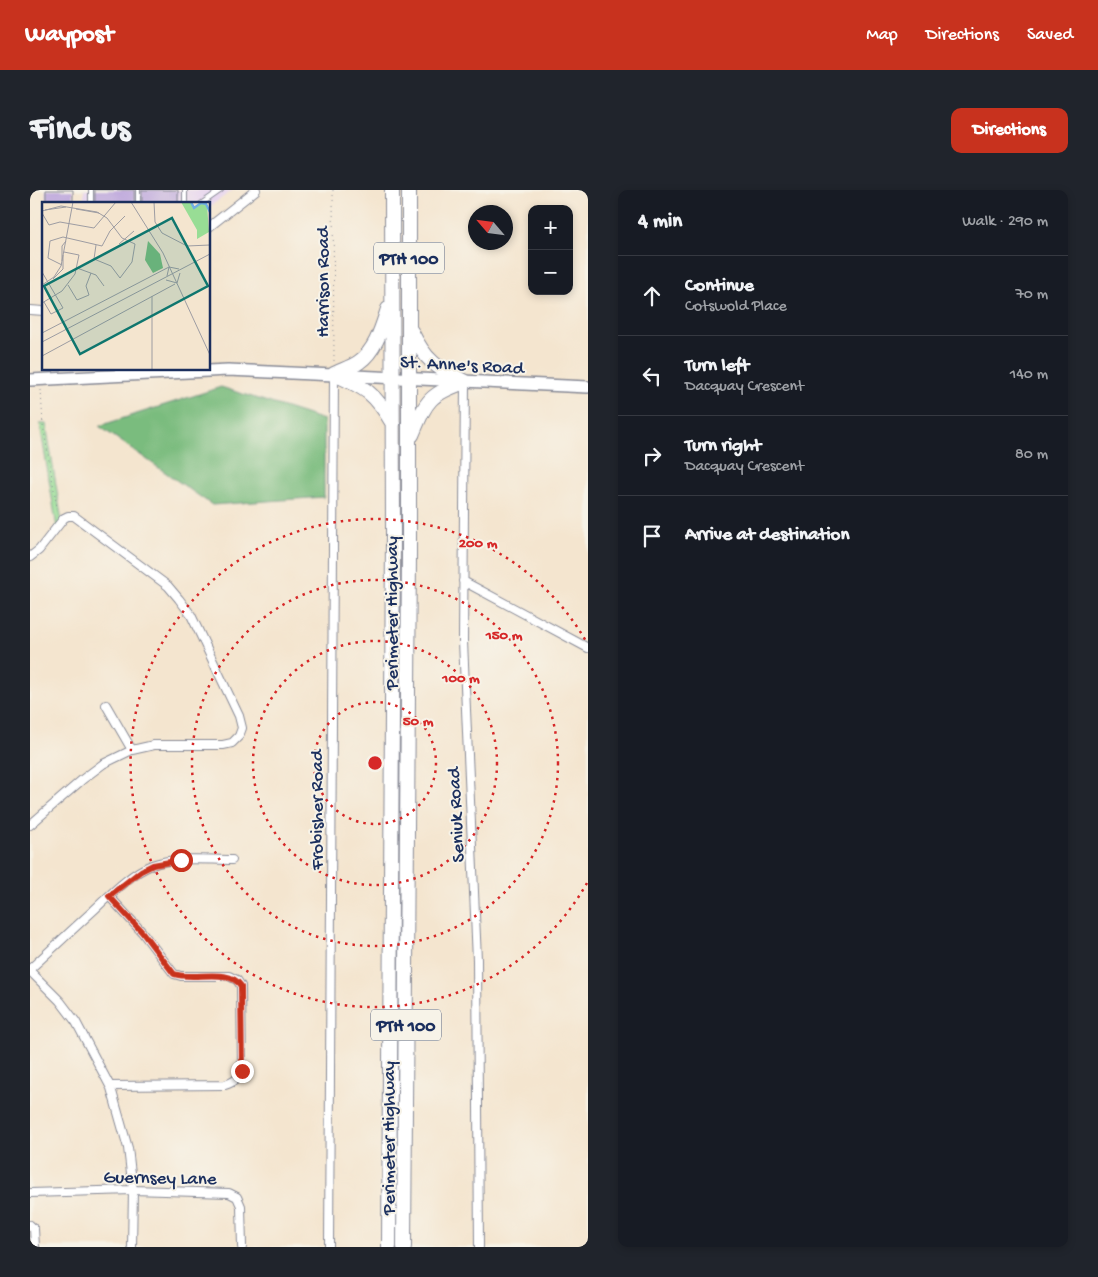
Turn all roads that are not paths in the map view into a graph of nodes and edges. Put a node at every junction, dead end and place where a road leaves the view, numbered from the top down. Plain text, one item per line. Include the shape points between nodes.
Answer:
1 (221, 190) edge
2 (256, 190) edge
3 (392, 190) edge
4 (409, 190) edge
5 (204, 202) edge
6 (210, 225) edge
7 (392, 298) junction
8 (409, 326) junction
9 (334, 374) junction
10 (393, 378) junction
11 (409, 378) junction
12 (35, 379) edge
13 (466, 382) junction
14 (588, 387) edge
15 (393, 424) junction
16 (409, 442) junction
17 (30, 557) edge
18 (463, 581) junction
19 (588, 648) edge
20 (106, 705) dead end
21 (132, 750) junction
22 (30, 825) edge
23 (232, 860) dead end
24 (109, 896) junction
25 (30, 970) edge
26 (110, 1086) junction
27 (132, 1190) junction
28 (30, 1193) edge
29 (30, 1225) edge
30 (35, 1247) edge
31 (132, 1247) edge
32 (242, 1247) edge
33 (329, 1247) edge
34 (389, 1247) edge
35 (404, 1247) edge
36 (478, 1247) edge

1 - 5 lane
2 - 6 street
3 - 7 highway, Perimeter Highway / PTH 100
4 - 8 highway, Perimeter Highway / PTH 100
7 - 9 highway via 380,333 368,354
7 - 10 highway, Perimeter Highway / PTH 100
8 - 11 highway, Perimeter Highway / PTH 100
8 - 13 highway via 428,359 438,368
9 - 10 main road, St. Anne's Road
9 - 12 main road, St. Anne's Road via 212,370
9 - 15 highway via 372,394
9 - 33 street, Frobisher Road
10 - 11 main road, St. Anne's Road
10 - 15 highway, Perimeter Highway / PTH 100
11 - 13 main road, St. Anne's Road
11 - 16 highway, Perimeter Highway / PTH 100
13 - 14 main road, St. Anne's Road
13 - 16 highway via 444,389 427,402
13 - 18 street, Seniuk Road
15 - 34 highway, Perimeter Highway / PTH 100
16 - 35 highway, Perimeter Highway / PTH 100
17 - 21 street via 60,523 68,516 74,516 168,586 191,615 242,728 232,742 223,745 168,744
18 - 19 street
18 - 36 street, Seniuk Road via 464,676 478,960
20 - 21 street
21 - 22 street via 82,779
23 - 24 street via 181,860 153,865
24 - 25 street
24 - 26 street via 174,974 229,976 237,980 241,986 242,1071 233,1082 225,1085
25 - 26 street via 76,1022
26 - 27 street via 128,1148
27 - 28 street, Guernsey Lane
27 - 31 street
27 - 32 street, Guernsey Lane via 229,1193 241,1206
29 - 30 street via 34,1229

